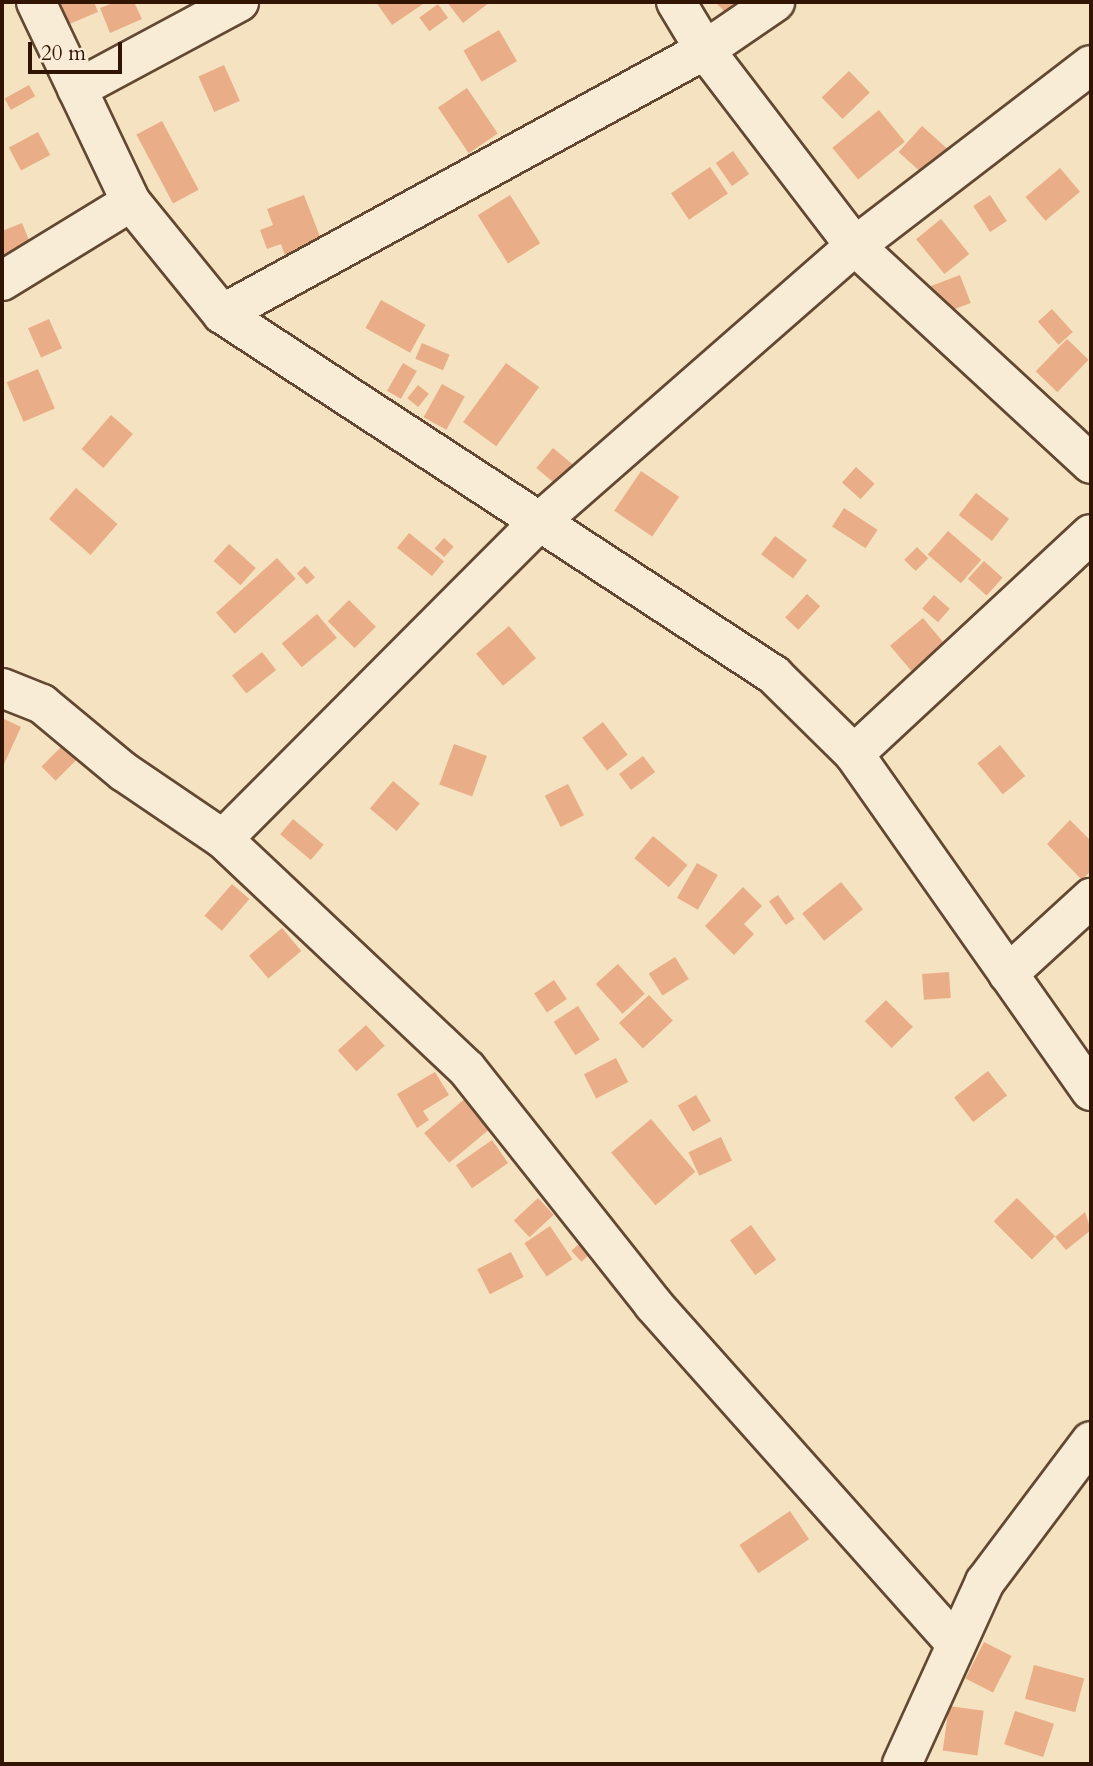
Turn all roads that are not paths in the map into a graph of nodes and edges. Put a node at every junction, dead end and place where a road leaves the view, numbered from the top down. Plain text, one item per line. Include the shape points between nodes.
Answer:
1 (36, 2) edge
2 (239, 2) edge
3 (676, 2) edge
4 (775, 2) edge
5 (705, 50) junction
6 (1091, 65) edge
7 (77, 89) junction
8 (131, 202) junction
9 (855, 246) junction
10 (2, 281) edge
11 (222, 314) junction
12 (1091, 464) edge
13 (537, 524) junction
14 (1091, 534) edge
15 (2, 688) edge
16 (854, 754) junction
17 (223, 839) junction
18 (1091, 898) edge
19 (1008, 974) junction
20 (1091, 1091) edge
21 (1091, 1441) edge
22 (955, 1643) junction
23 (902, 1764) edge

1 - 7 street
2 - 7 street
3 - 5 street
4 - 5 street
5 - 9 street
5 - 11 street
6 - 9 street
7 - 8 street
8 - 10 street
8 - 11 street
9 - 12 street
9 - 13 street
11 - 13 street
13 - 16 street via 774,675
13 - 17 street
14 - 16 street
15 - 17 street via 43,704 124,772
16 - 19 street
17 - 22 street via 467,1069 653,1304
18 - 19 street
19 - 20 street
21 - 22 street via 985,1582
22 - 23 street

